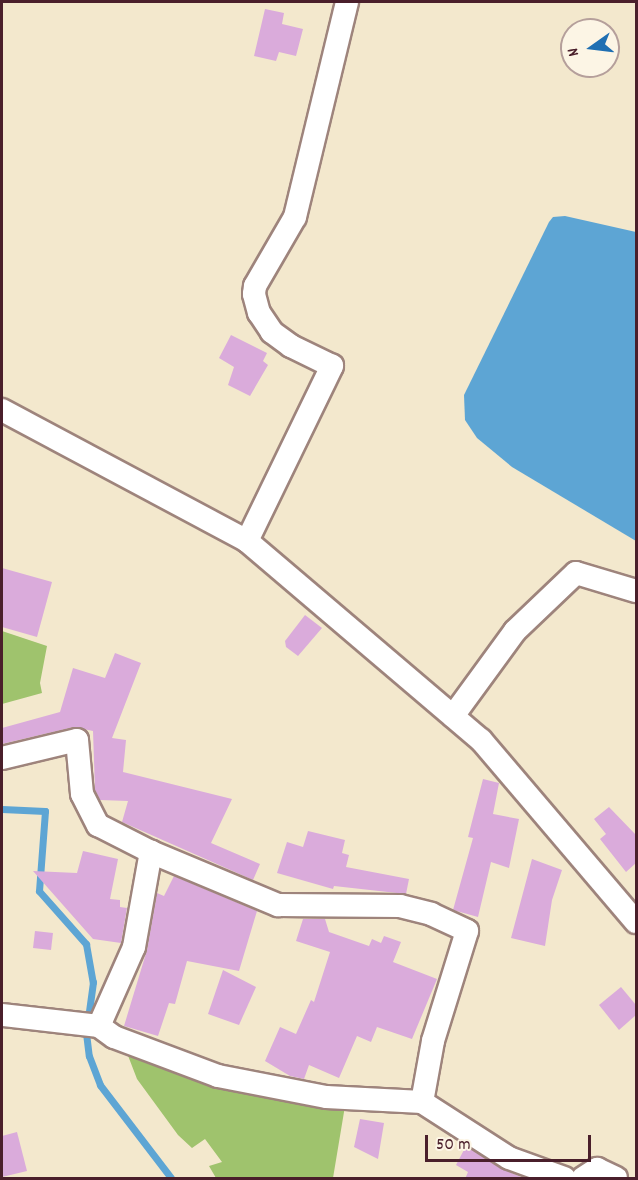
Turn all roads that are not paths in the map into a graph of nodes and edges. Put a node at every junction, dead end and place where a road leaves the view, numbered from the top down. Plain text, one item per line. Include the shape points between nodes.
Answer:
1 (346, 2) edge
2 (2, 411) edge
3 (247, 541) junction
4 (636, 591) edge
5 (453, 716) junction
6 (2, 758) edge
7 (151, 852) junction
8 (636, 922) edge
9 (2, 1015) edge
10 (99, 1026) junction
11 (422, 1102) junction
12 (564, 1179) edge
13 (584, 1179) edge
14 (616, 1179) edge

1 - 3 street via 295,217 254,294 259,313 272,332 332,366
2 - 3 street
3 - 5 street
4 - 5 street via 576,573 515,631
5 - 8 street via 522,785
6 - 7 street via 77,740 82,794 98,825
7 - 10 street via 134,947
7 - 11 street via 278,905 400,906 431,914 467,931 433,1041
9 - 10 street
10 - 11 street via 114,1037 218,1076 326,1097
11 - 12 street via 509,1158
13 - 14 street via 597,1168

